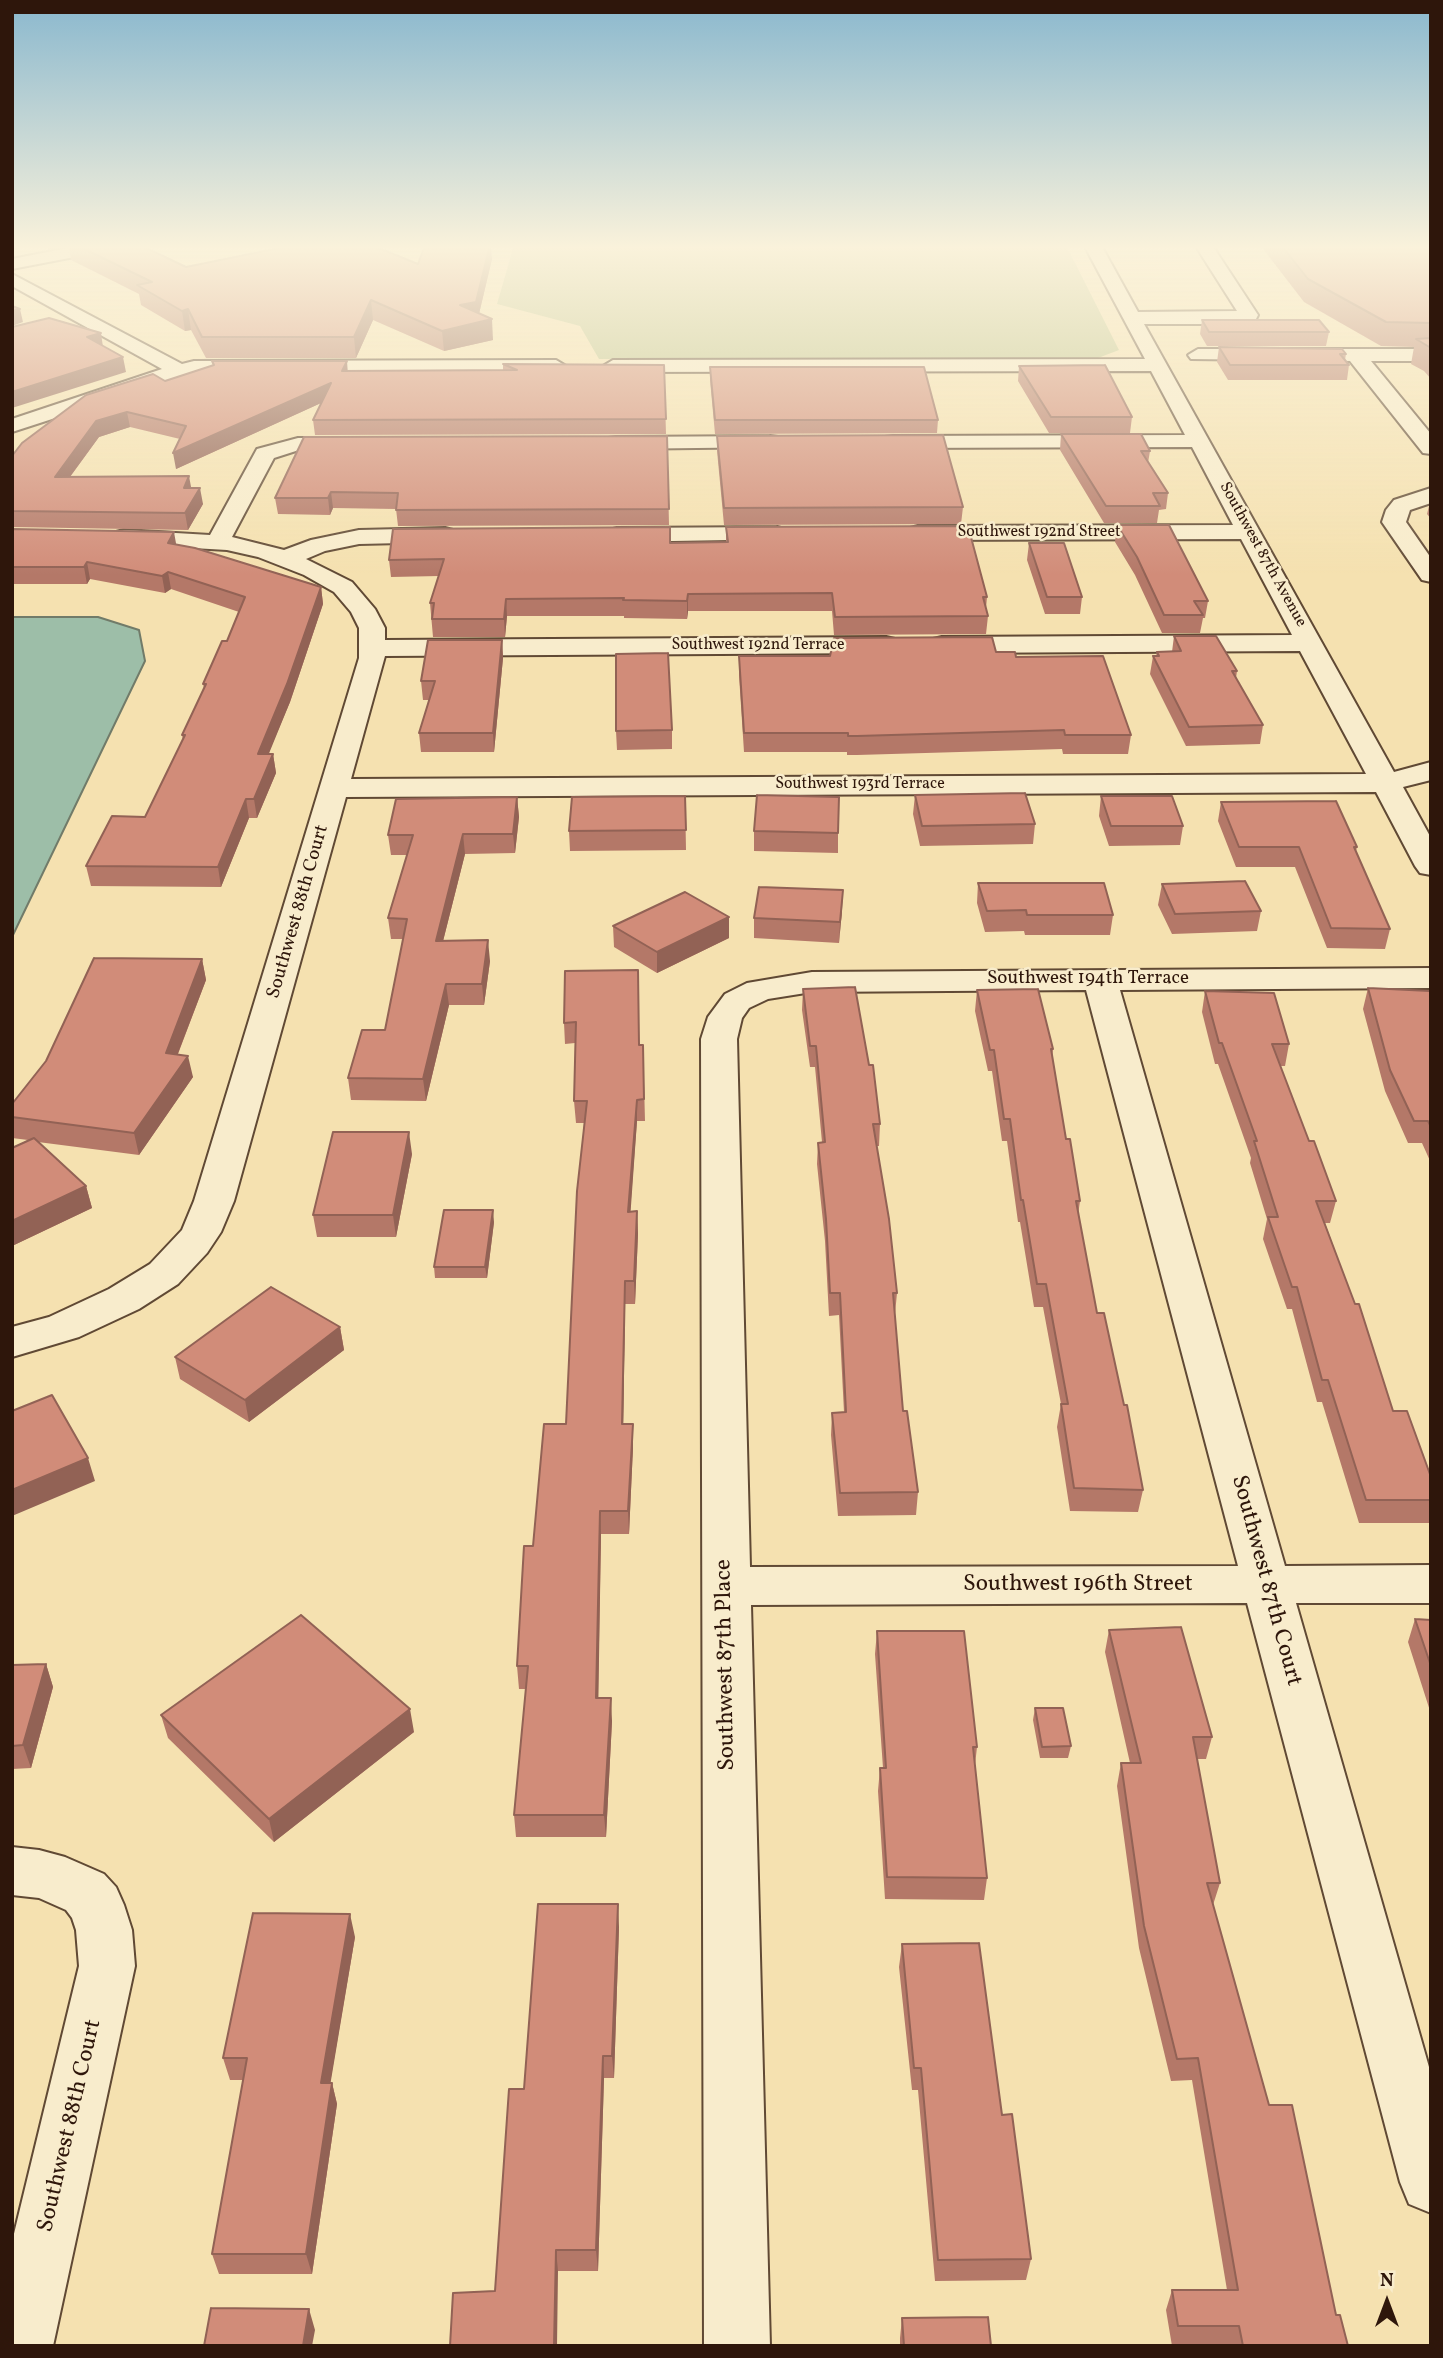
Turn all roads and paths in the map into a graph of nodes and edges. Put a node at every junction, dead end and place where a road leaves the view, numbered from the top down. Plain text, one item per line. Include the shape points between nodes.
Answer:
1 (152, 355) edge
2 (1152, 355) edge
3 (1356, 355) edge
4 (1157, 365) junction
5 (179, 370) junction
6 (12, 426) edge
7 (1200, 441) junction
8 (797, 442) edge
9 (867, 442) edge
10 (378, 443) edge
11 (601, 443) edge
12 (1431, 448) edge
13 (1431, 495) edge
14 (1250, 532) junction
15 (900, 533) edge
16 (803, 534) edge
17 (471, 535) edge
18 (595, 535) edge
19 (101, 537) edge
20 (218, 542) junction
21 (286, 558) junction
22 (1431, 575) edge
23 (1310, 643) junction
24 (373, 648) junction
25 (1431, 771) edge
26 (1385, 783) junction
27 (335, 788) junction
28 (1431, 797) edge
29 (1431, 866) edge
30 (1431, 978) edge
31 (1100, 980) junction
32 (747, 995) joint
33 (12, 1342) edge
34 (1431, 1584) edge
35 (725, 1586) junction
36 (1266, 1586) junction
37 (12, 1871) edge
38 (1431, 2182) edge
39 (20, 2346) edge
40 (737, 2346) edge

1 - 5 street
2 - 4 street, Southwest 87th Avenue
3 - 12 street
4 - 5 street
4 - 7 street, Southwest 87th Avenue
5 - 6 street
7 - 9 street
7 - 14 street, Southwest 87th Avenue
8 - 11 street
10 - 20 street via 298,444 274,450 260,460
13 - 22 street via 1402,505 1394,522
14 - 15 street, Southwest 192nd Street
14 - 23 street, Southwest 87th Avenue
16 - 18 street
17 - 21 street via 359,537
19 - 20 street
20 - 21 street
21 - 24 street via 328,577 353,597 372,628
23 - 24 street, Southwest 192nd Terrace
23 - 26 street, Southwest 87th Avenue
24 - 27 street, Southwest 88th Court
25 - 26 street
26 - 27 street, Southwest 193rd Terrace
26 - 28 street
26 - 29 street, Southwest 87th Avenue
27 - 33 street, Southwest 88th Court via 211,1209 193,1244 164,1274 98,1313
30 - 31 street, Southwest 194th Terrace
31 - 32 street, Southwest 194th Terrace via 812,982 776,985
31 - 36 street, Southwest 87th Court
32 - 35 street, Southwest 87th Place via 730,1009 719,1039
34 - 36 street, Southwest 196th Street
35 - 36 street, Southwest 196th Street
35 - 40 street, Southwest 87th Place
36 - 38 street, Southwest 87th Court
37 - 39 street, Southwest 88th Court via 38,1874 85,1892 96,1905 104,1930 107,1966

